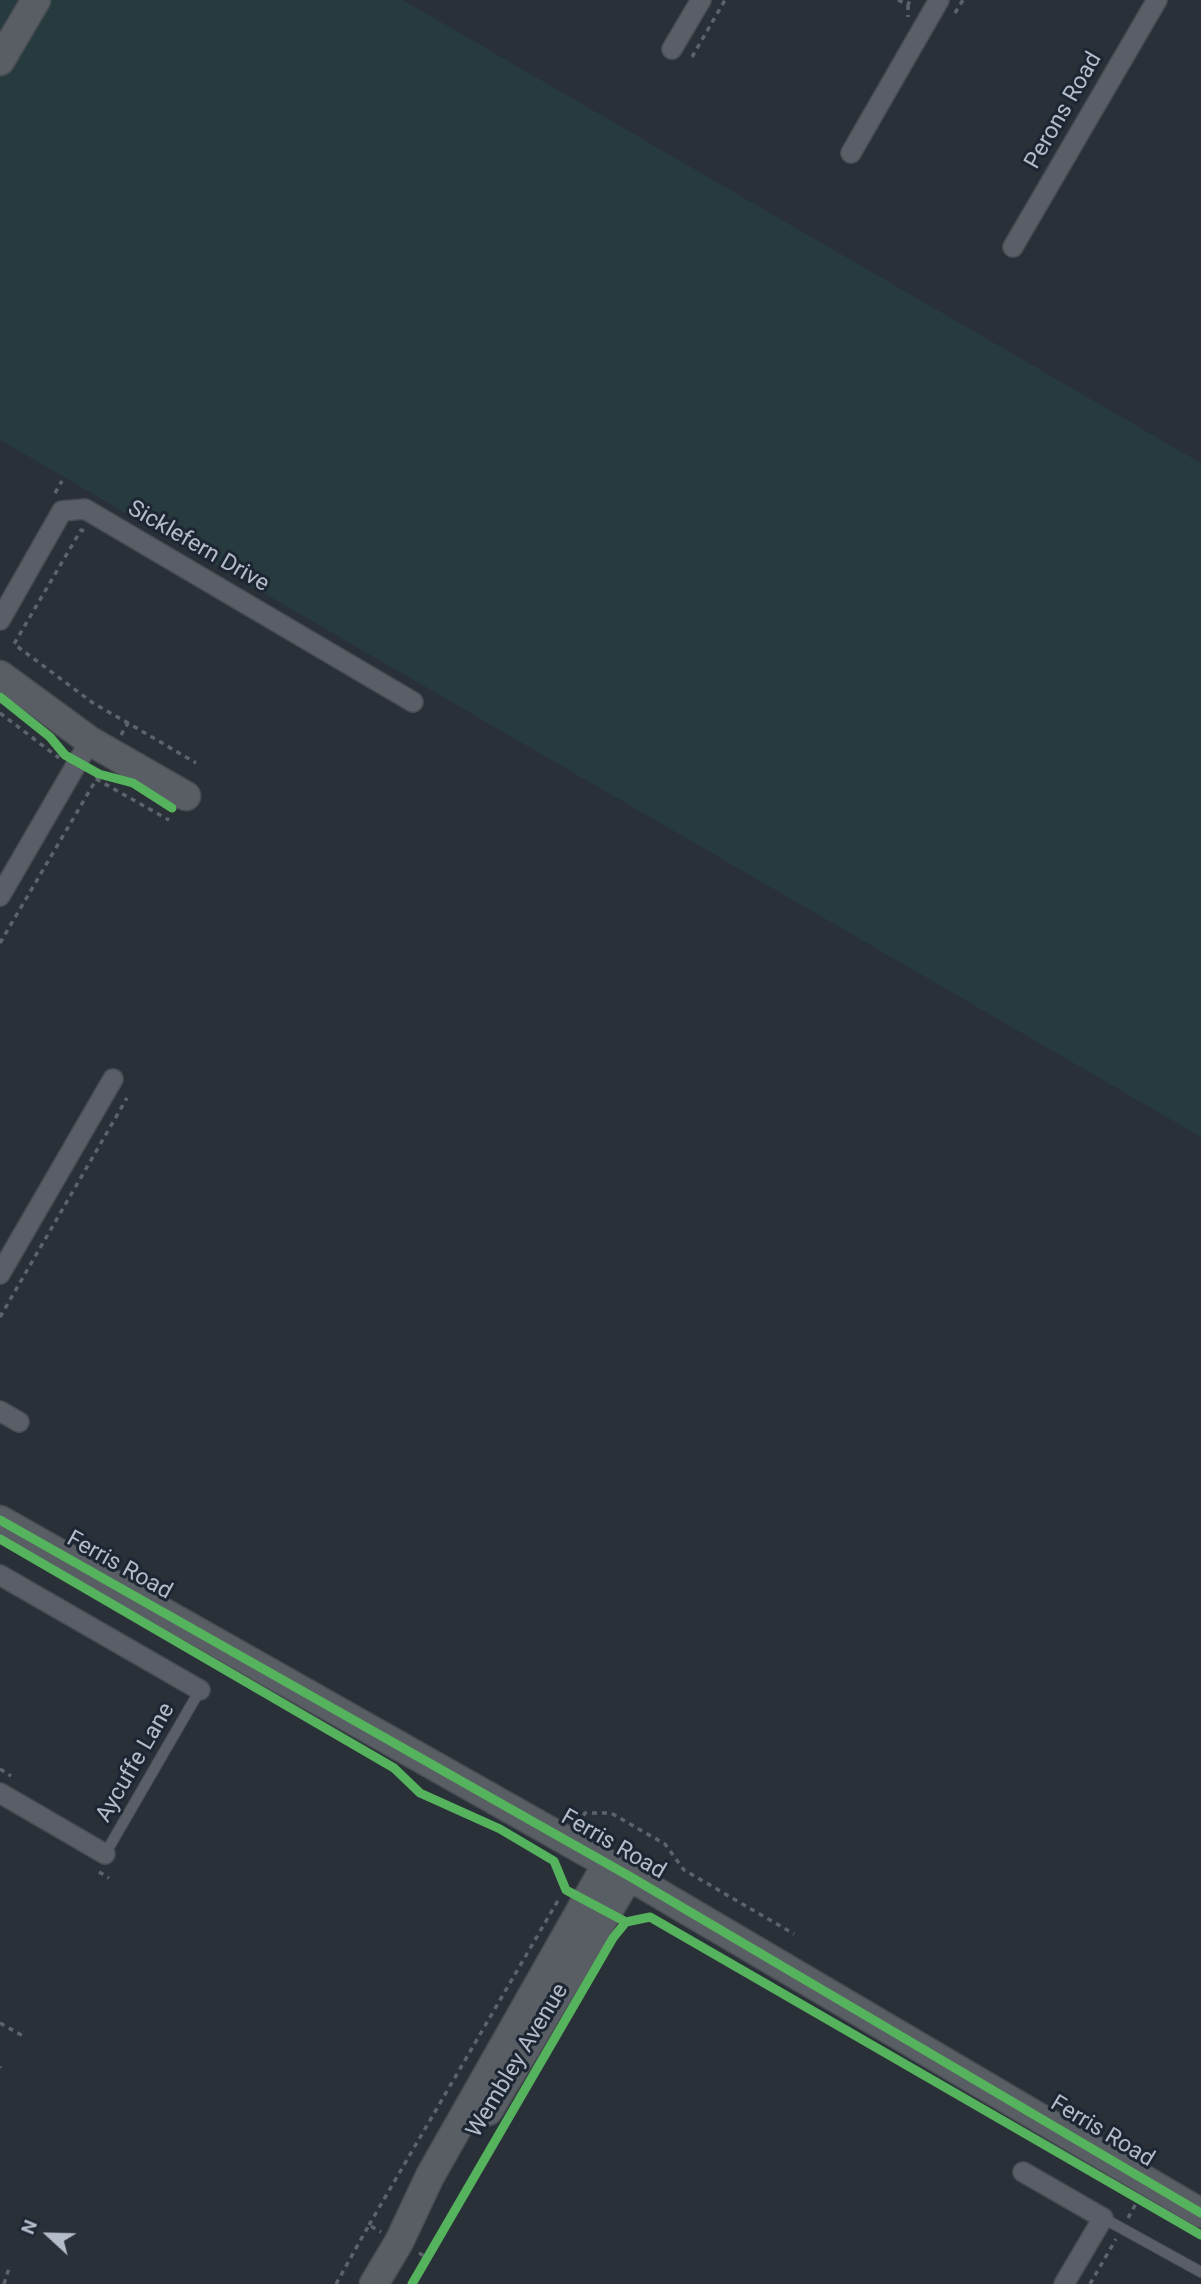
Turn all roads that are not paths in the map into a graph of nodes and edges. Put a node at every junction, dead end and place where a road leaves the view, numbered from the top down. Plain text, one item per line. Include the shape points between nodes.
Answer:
1 (36, 0) edge
2 (701, 0) edge
3 (938, 0) edge
4 (1157, 0) edge
5 (672, 49) dead end
6 (0, 61) edge
7 (851, 153) dead end
8 (1013, 247) dead end
9 (0, 620) edge
10 (0, 675) edge
11 (413, 702) dead end
12 (89, 762) junction
13 (186, 796) dead end
14 (0, 896) edge
15 (113, 1079) dead end
16 (0, 1274) edge
17 (0, 1411) edge
18 (19, 1422) dead end
19 (0, 1520) edge
20 (0, 1575) edge
21 (200, 1690) joint
22 (0, 1793) edge
23 (105, 1854) joint
24 (618, 1870) junction
25 (1023, 2172) dead end
26 (1201, 2213) edge
27 (1102, 2218) junction
28 (399, 2243) junction
29 (1201, 2272) edge
30 (374, 2284) edge
31 (1064, 2284) edge

1 - 6 street
2 - 5 street
3 - 7 street
4 - 8 street, Perons Road
9 - 11 street, Sicklefern Drive via 62,511 85,509
10 - 12 street
12 - 13 street
12 - 14 street
15 - 16 street
17 - 18 street
19 - 24 street, Ferris Road
20 - 21 street
21 - 23 lane, Aycuffe Lane
22 - 23 street
24 - 26 street, Ferris Road
24 - 28 street, Wembley Avenue via 454,2169
24 - 28 street, Wembley Avenue via 576,1894
25 - 27 street
27 - 29 lane
27 - 31 street
28 - 30 street, Wembley Avenue

